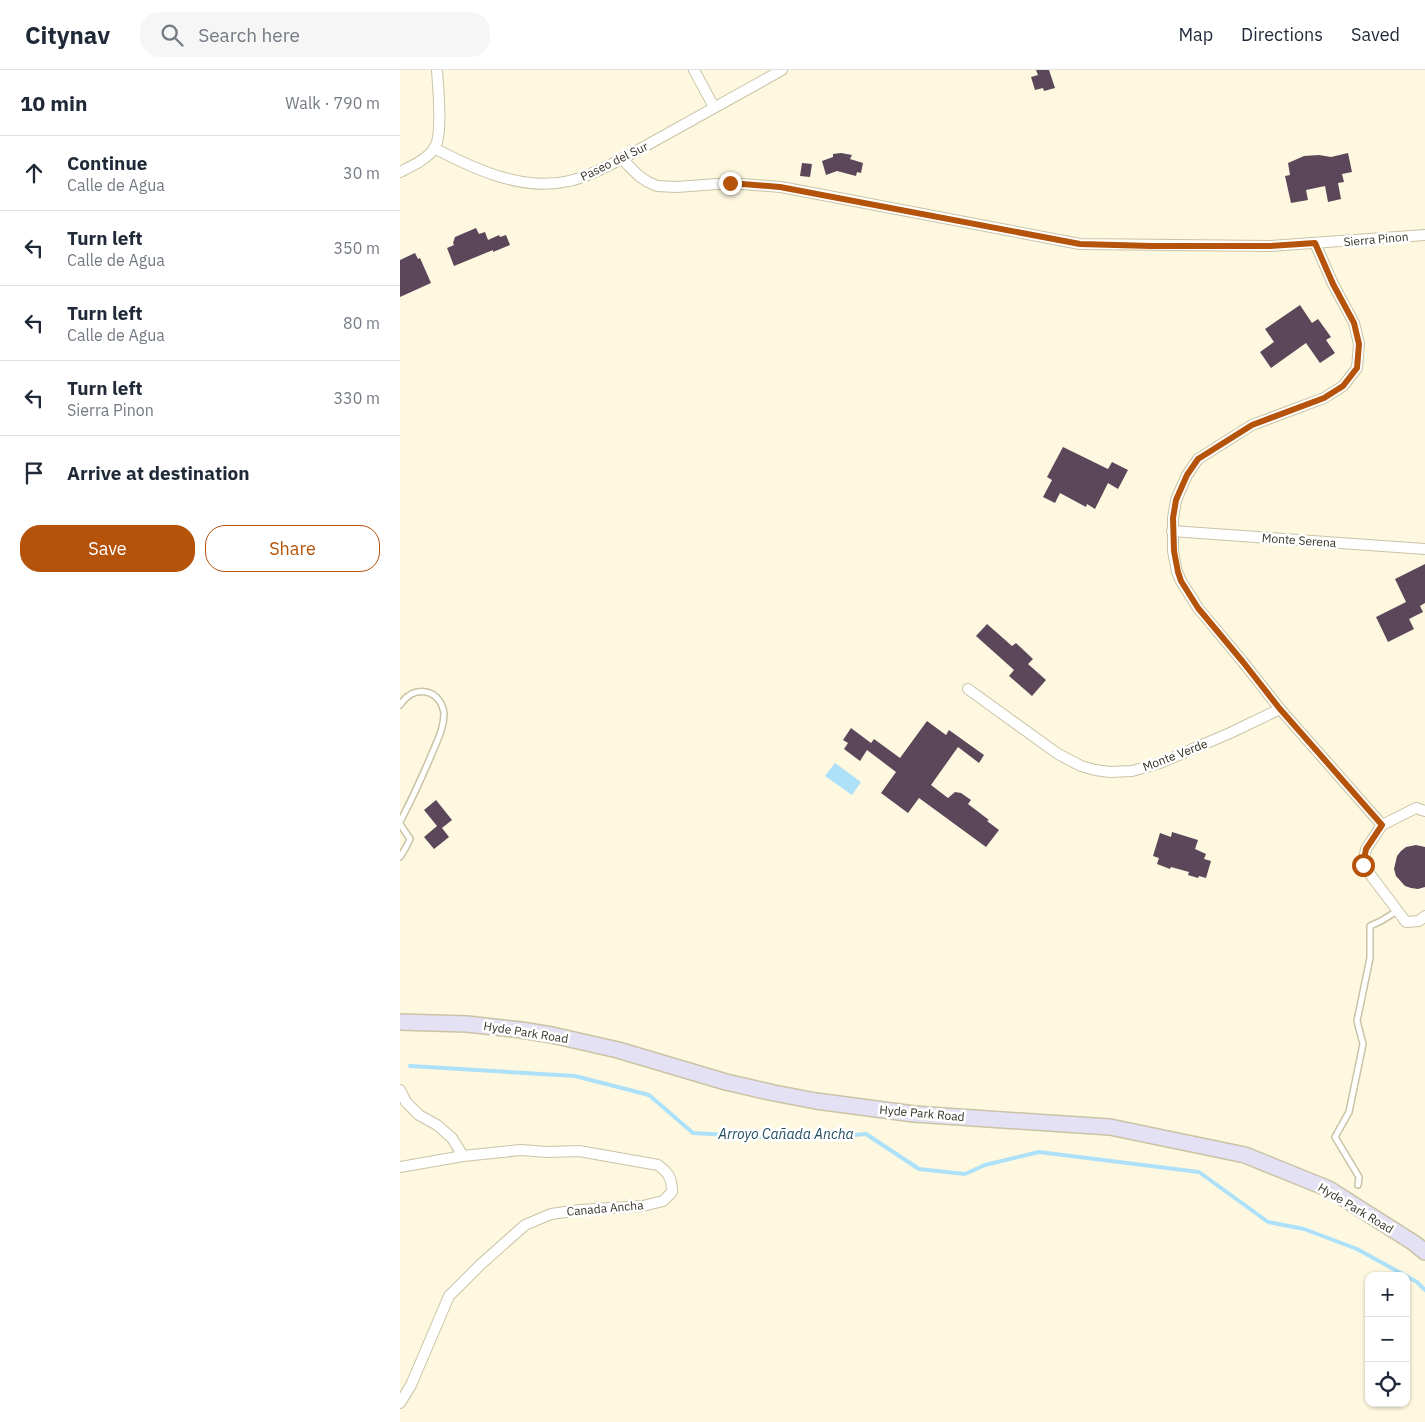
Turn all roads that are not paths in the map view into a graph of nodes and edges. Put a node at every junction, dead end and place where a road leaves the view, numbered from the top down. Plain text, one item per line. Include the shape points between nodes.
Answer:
1 (437, 70) edge
2 (694, 70) edge
3 (782, 70) edge
4 (714, 107) junction
5 (434, 148) junction
6 (622, 159) junction
7 (400, 172) edge
8 (1425, 235) edge
9 (1315, 243) junction
10 (1172, 531) junction
11 (1425, 549) edge
12 (968, 689) dead end
13 (400, 705) edge
14 (1280, 709) junction
15 (1425, 811) edge
16 (400, 823) edge
17 (1382, 825) junction
18 (400, 856) edge
19 (1398, 910) junction
20 (1425, 916) edge
21 (400, 1022) edge
22 (400, 1090) edge
23 (463, 1156) junction
24 (400, 1167) edge
25 (1358, 1185) dead end
26 (1425, 1252) edge
27 (400, 1403) edge

1 - 5 street via 439,125
2 - 4 street
3 - 4 street, Paseo del Sur
4 - 6 street, Paseo del Sur
5 - 6 street, Paseo del Sur via 498,176 542,184 570,181
5 - 7 street
6 - 9 street, Sierra Pinon via 639,176 657,186 730,183 780,187 1080,244 1270,246
8 - 9 street, Sierra Pinon
9 - 10 street via 1354,323 1359,344 1357,368 1343,386 1324,398 1252,425 1198,459 1179,491
10 - 11 street, Monte Serena
10 - 14 street via 1175,561 1186,590
12 - 14 street, Monte Verde via 1058,754 1081,766 1110,772 1150,767
13 - 16 lane via 405,697 427,692 438,698 444,715 441,732
14 - 17 street
15 - 17 street via 1416,808
16 - 18 lane via 410,839
17 - 19 street via 1366,849 1363,865
19 - 20 street via 1406,922 1419,921
19 - 25 lane via 1370,926 1370,958 1357,1022 1363,1044 1349,1112 1335,1137 1359,1177
21 - 26 main road, Hyde Park Road via 467,1024 545,1033 618,1050 726,1082 816,1101 914,1114 1110,1127 1245,1155 1329,1189
22 - 23 street via 419,1115 452,1138
23 - 24 street, Canada Ancha
23 - 27 street, Canada Ancha via 521,1150 579,1151 658,1165 668,1172 672,1192 663,1201 644,1206 551,1214 525,1225 449,1296 411,1385

